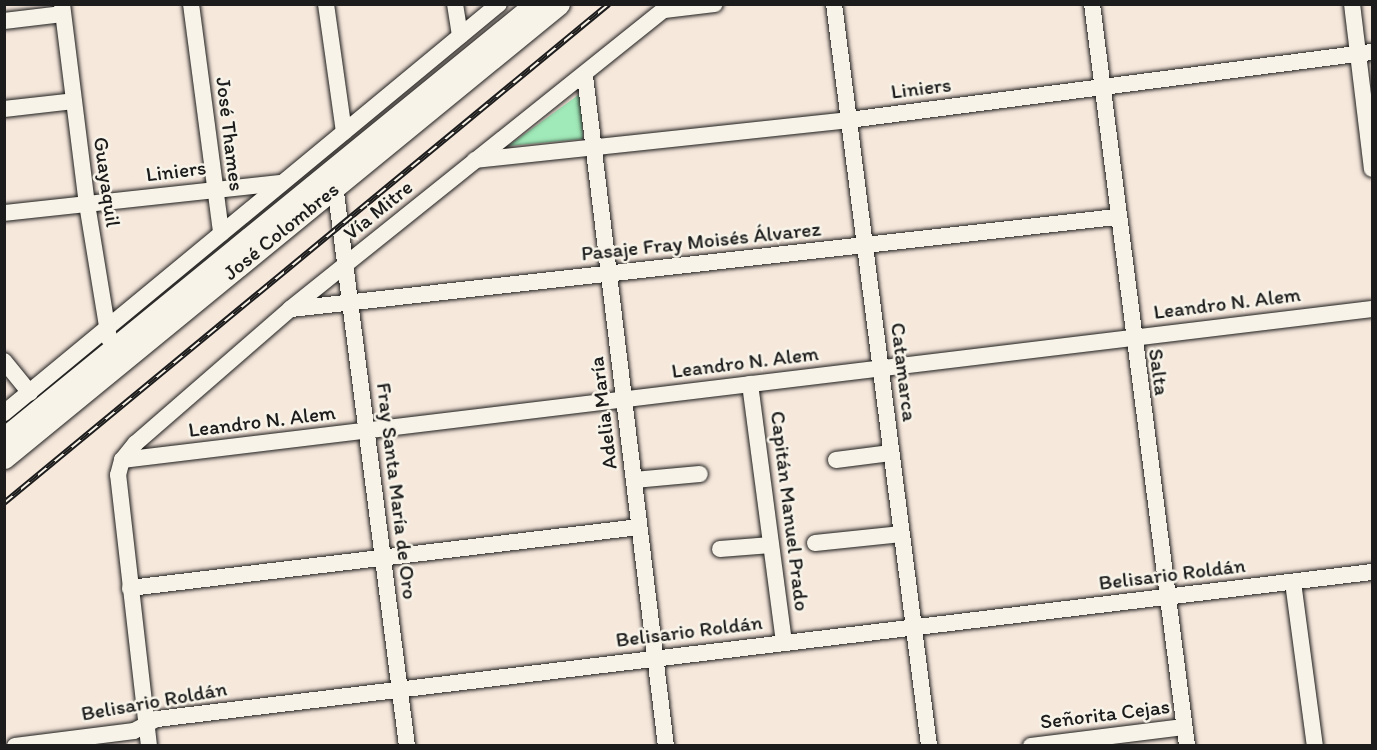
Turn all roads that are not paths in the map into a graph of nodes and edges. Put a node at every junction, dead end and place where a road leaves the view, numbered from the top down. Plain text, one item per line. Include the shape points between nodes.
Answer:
1 (191, 4) edge
2 (326, 4) edge
3 (455, 4) edge
4 (500, 4) edge
5 (535, 4) edge
6 (559, 4) edge
7 (715, 4) edge
8 (834, 4) edge
9 (1092, 4) edge
10 (1352, 4) edge
11 (667, 8) edge
12 (62, 9) edge
13 (4, 21) edge
14 (460, 36) junction
15 (1365, 53) edge
16 (585, 75) junction
17 (1102, 89) junction
18 (74, 100) junction
19 (4, 110) edge
20 (849, 120) junction
21 (344, 132) junction
22 (594, 147) junction
23 (474, 160) junction
24 (1372, 169) edge
25 (334, 178) junction
26 (281, 183) junction
27 (214, 189) junction
28 (87, 204) junction
29 (4, 213) edge
30 (1116, 217) junction
31 (221, 233) junction
32 (865, 245) junction
33 (348, 264) junction
34 (609, 274) junction
35 (352, 303) junction
36 (290, 309) junction
37 (1372, 309) edge
38 (1132, 337) junction
39 (114, 346) junction
40 (4, 361) edge
41 (880, 369) junction
42 (750, 384) junction
43 (30, 393) junction
44 (624, 399) junction
45 (4, 413) edge
46 (366, 431) junction
47 (4, 438) edge
48 (891, 453) junction
49 (4, 459) edge
50 (122, 460) junction
51 (836, 460) dead end
52 (700, 474) dead end
53 (634, 480) junction
54 (639, 528) junction
55 (902, 534) junction
56 (815, 543) dead end
57 (771, 545) junction
58 (720, 549) dead end
59 (382, 559) junction
60 (1372, 572) edge
61 (1293, 582) junction
62 (130, 588) junction
63 (1168, 598) junction
64 (914, 628) junction
65 (784, 643) junction
66 (656, 657) junction
67 (400, 689) junction
68 (147, 726) junction
69 (1184, 727) junction
70 (15, 746) edge
71 (149, 746) edge
72 (407, 746) edge
73 (666, 746) edge
74 (928, 746) edge
75 (1031, 746) edge
76 (1187, 746) edge
77 (1315, 746) edge

1 - 27 street, José Thames
2 - 21 street
3 - 14 street
4 - 14 street, José Colombres
5 - 25 main road, José Colombres
6 - 25 main road, José Colombres
7 - 11 street
8 - 20 street, Catamarca
9 - 17 street, Salta
10 - 15 street
11 - 16 street, Vía Mitre
12 - 13 street
12 - 18 street, Guayaquil
14 - 21 street, José Colombres
15 - 17 street, Liniers
15 - 24 street
16 - 22 street, Adelia María
16 - 23 street, Vía Mitre
17 - 20 street, Liniers
17 - 30 street, Salta
18 - 19 street
18 - 28 street, Guayaquil
20 - 22 street, Liniers
20 - 32 street, Catamarca
21 - 26 street, José Colombres
22 - 23 street, Liniers
22 - 34 street, Adelia María
23 - 33 street, Vía Mitre
25 - 33 street, Fray Santa María de Oro
25 - 39 main road, José Colombres
26 - 27 street, Liniers
26 - 31 street, José Colombres
27 - 28 street, Liniers
27 - 31 street, José Thames
28 - 29 street, Liniers
28 - 39 street, Guayaquil
30 - 32 street, Pasaje Fray Moisés Álvarez
30 - 38 street, Salta
31 - 39 street, José Colombres
32 - 34 street, Pasaje Fray Moisés Álvarez
32 - 41 street, Catamarca
33 - 35 street, Fray Santa María de Oro
33 - 36 street, Vía Mitre
34 - 35 street, Pasaje Fray Moisés Álvarez
34 - 44 street, Adelia María
35 - 36 street, Pasaje Fray Moisés Álvarez
35 - 46 street, Fray Santa María de Oro
36 - 50 street, Vía Mitre via 136,443
37 - 38 street, Leandro N. Alem
38 - 41 street, Leandro N. Alem
38 - 63 street, Salta
39 - 43 street, José Colombres
39 - 47 main road, José Colombres
39 - 49 main road, José Colombres
40 - 43 street
41 - 42 street, Leandro N. Alem
41 - 48 street, Catamarca
42 - 44 street, Leandro N. Alem
42 - 57 street, Capitán Manuel Prado
43 - 45 street, José Colombres
44 - 46 street, Leandro N. Alem
44 - 53 street, Adelia María
46 - 50 street, Leandro N. Alem
46 - 59 street, Fray Santa María de Oro
48 - 51 street
48 - 55 street, Catamarca
50 - 62 street via 118,475
52 - 53 street
53 - 54 street, Adelia María
54 - 59 street
54 - 66 street, Adelia María
55 - 56 street
55 - 64 street, Catamarca
57 - 58 street
57 - 65 street, Capitán Manuel Prado
59 - 62 street
59 - 67 street, Fray Santa María de Oro
60 - 61 street, Belisario Roldán
61 - 63 street, Belisario Roldán
61 - 77 street
62 - 68 street
63 - 64 street, Belisario Roldán
63 - 69 street, Salta
64 - 65 street, Belisario Roldán
64 - 74 street, Catamarca
65 - 66 street, Belisario Roldán
66 - 67 street, Belisario Roldán
66 - 73 street, Adelia María
67 - 68 street, Belisario Roldán via 157,719
67 - 72 street, Fray Santa María de Oro
68 - 70 street, Belisario Roldán
68 - 71 street
69 - 75 street, Señorita Cejas
69 - 76 street, Salta

